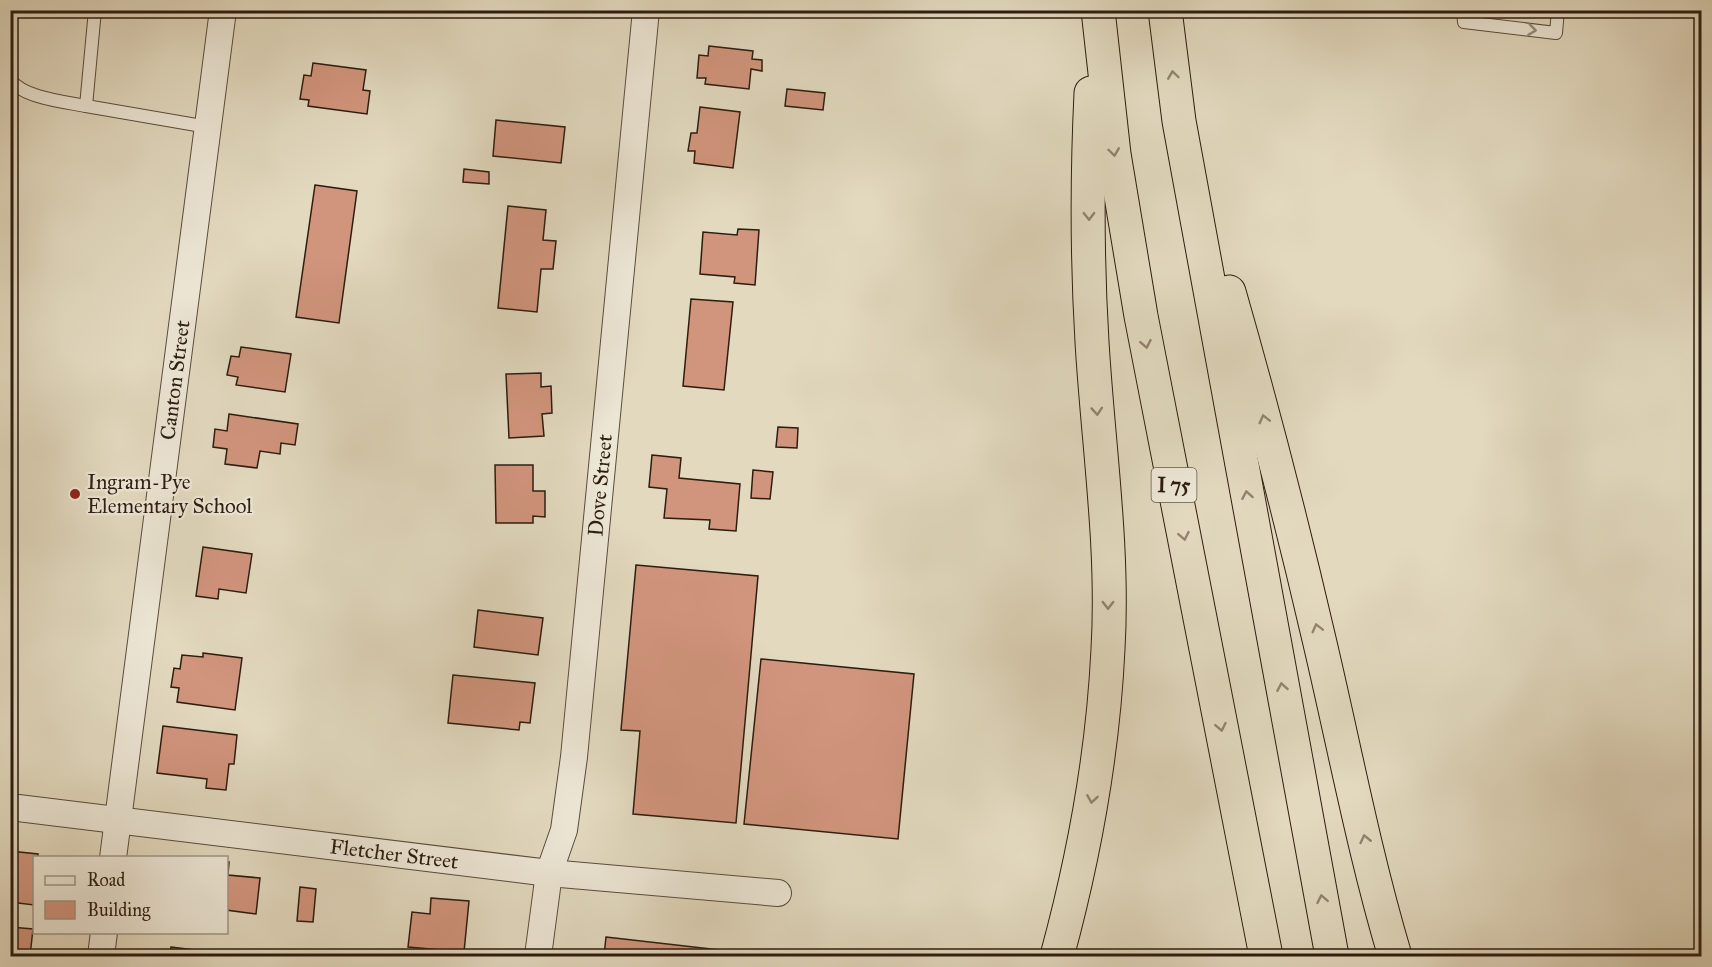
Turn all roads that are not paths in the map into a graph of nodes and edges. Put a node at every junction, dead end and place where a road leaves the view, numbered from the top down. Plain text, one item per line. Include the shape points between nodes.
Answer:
1 (95, 10) edge
2 (223, 10) edge
3 (646, 10) edge
4 (1096, 10) edge
5 (1165, 10) edge
6 (1463, 10) edge
7 (1558, 10) edge
8 (10, 79) edge
9 (86, 106) junction
10 (1179, 121) junction
11 (208, 127) junction
12 (10, 807) edge
13 (117, 821) junction
14 (113, 856) edge
15 (549, 873) junction
16 (778, 893) dead end
17 (104, 934) edge
18 (101, 957) edge
19 (538, 957) edge
20 (1057, 957) edge
21 (1266, 957) edge
22 (1332, 957) edge
23 (1395, 957) edge

1 - 9 lane
2 - 11 street, Canton Street
3 - 15 street, Dove Street via 574,757 564,830
4 -> 20 highway via 1088,167 1092,340 1105,526 1108,648 1091,804
4 -> 21 highway, I 75 via 1114,154 1141,316
10 -> 5 highway
6 -> 7 lane via 1464,22 1556,33
8 - 9 lane via 38,96
9 - 11 lane
22 -> 10 highway
23 -> 10 highway via 1378,901 1319,639 1254,379
11 - 13 street, Canton Street
12 - 13 street, Fletcher Street
13 - 14 street, Canton Street
13 - 15 street, Fletcher Street
15 - 16 street, Fletcher Street
15 - 19 street, Dove Street
17 - 18 street

